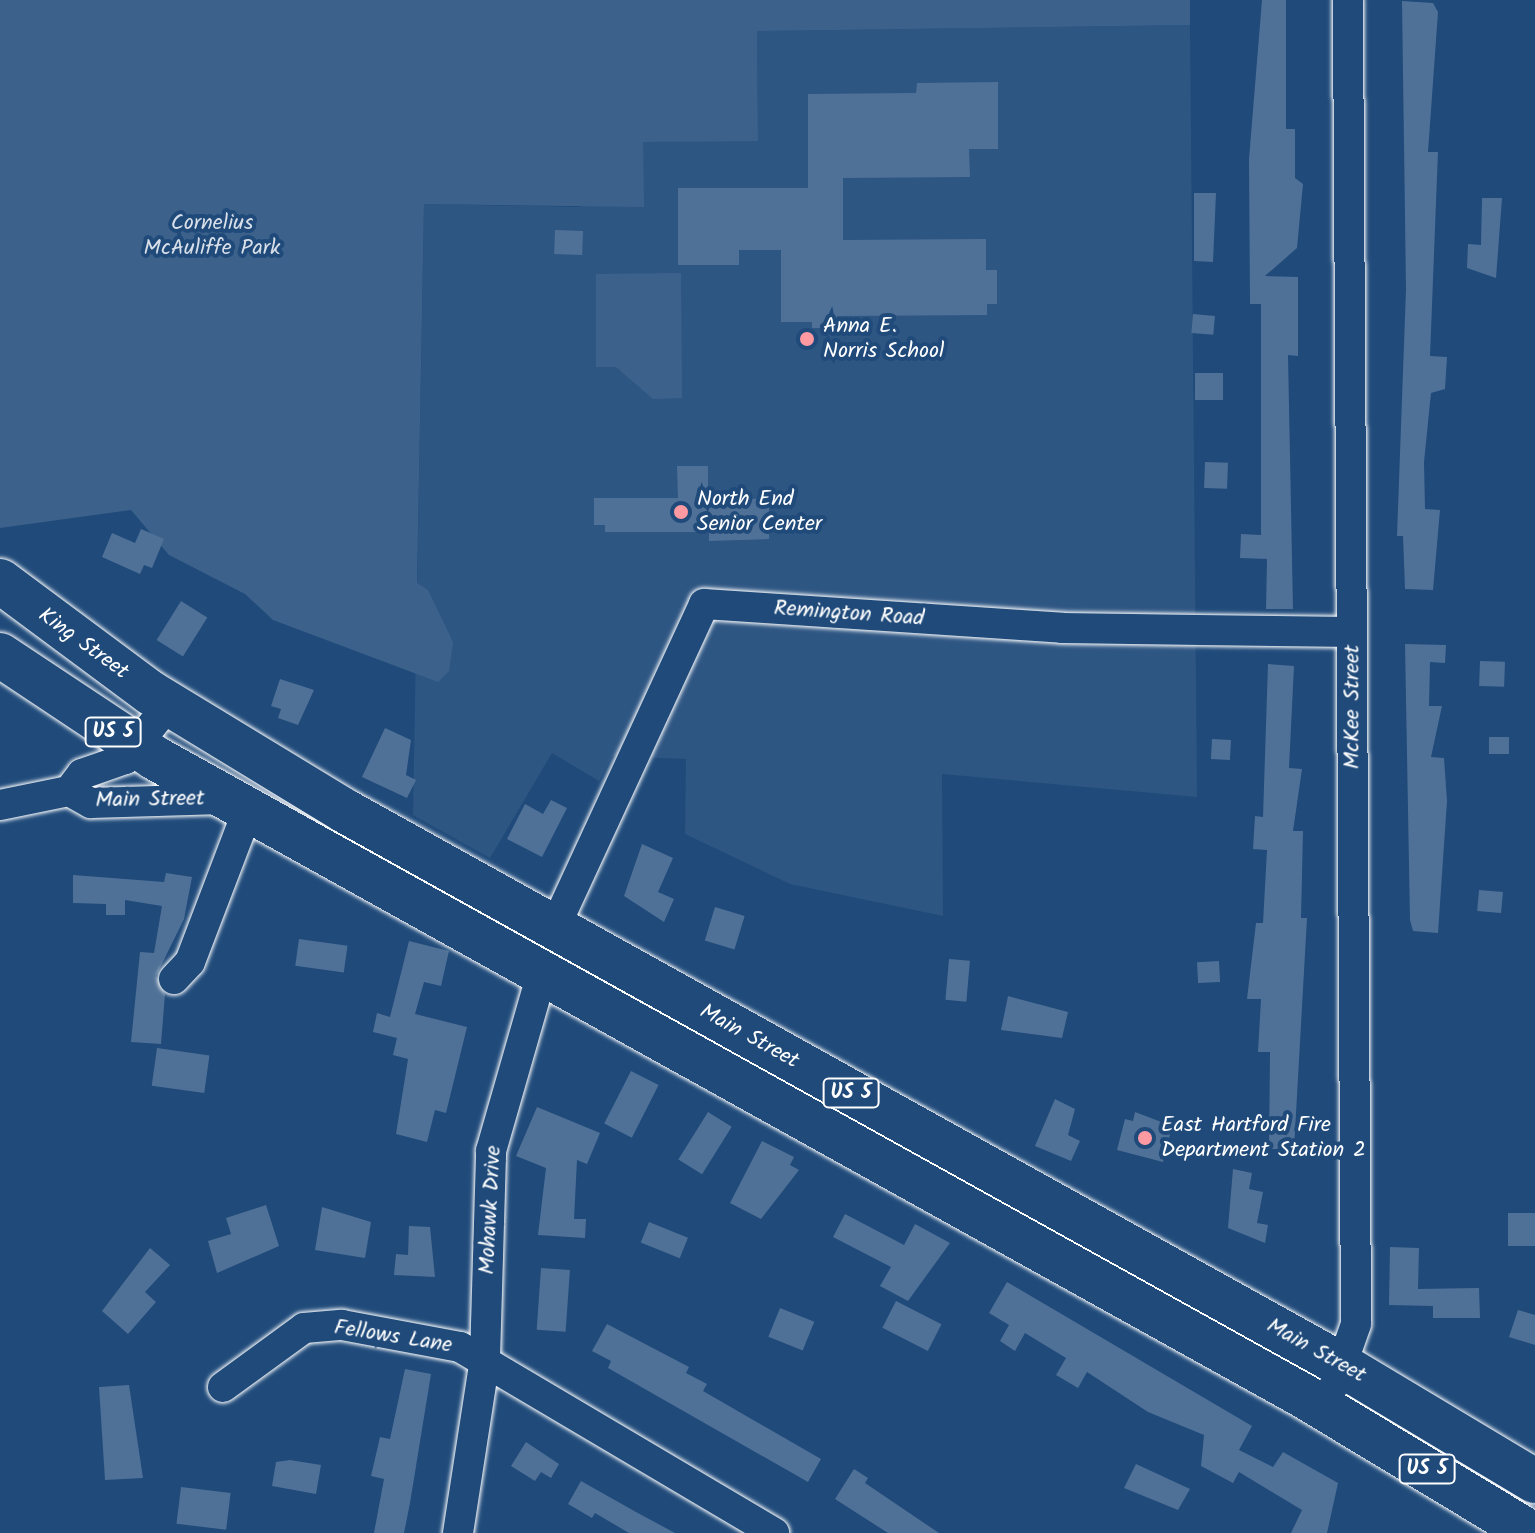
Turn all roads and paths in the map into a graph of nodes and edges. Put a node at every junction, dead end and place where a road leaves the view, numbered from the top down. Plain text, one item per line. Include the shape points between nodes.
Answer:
1 (1348, 0) edge
2 (0, 581) edge
3 (1352, 632) junction
4 (0, 655) edge
5 (169, 704) junction
6 (138, 747) junction
7 (69, 791) junction
8 (0, 805) edge
9 (239, 805) junction
10 (554, 929) junction
11 (542, 973) junction
12 (174, 979) dead end
13 (1120, 1242) junction
14 (1098, 1282) junction
15 (485, 1358) junction
16 (1345, 1367) junction
17 (223, 1387) dead end
18 (1323, 1407) junction
19 (1535, 1481) edge
20 (458, 1533) edge
21 (774, 1533) edge
22 (1531, 1533) edge

1 - 3 street, McKee Street
2 - 5 highway, King Street / US 5
3 - 10 street, Remington Road via 1062,628 704,604
3 - 16 street, McKee Street via 1356,1324
4 - 6 highway, US 5
5 - 6 street, Main Street
5 - 10 highway, Main Street / US 5
6 - 7 street, Main Street via 82,774
6 - 9 highway, US 5
7 - 8 street, Main Street
7 - 9 street, Main Street via 91,803
9 - 11 highway, Main Street / US 5
9 - 12 street via 190,962
10 - 13 highway, Main Street / US 5
11 - 14 highway, Main Street / US 5
11 - 15 street, Mohawk Drive via 491,1151
13 - 14 highway
13 - 16 highway, Main Street / US 5
14 - 18 highway, Main Street / US 5
15 - 17 street, Fellows Lane via 412,1336 342,1325 304,1328
15 - 20 street, Mohawk Drive
15 - 21 street
16 - 18 street, McKee Street
16 - 19 highway, Main Street / US 5
18 - 22 highway, Main Street / US 5

